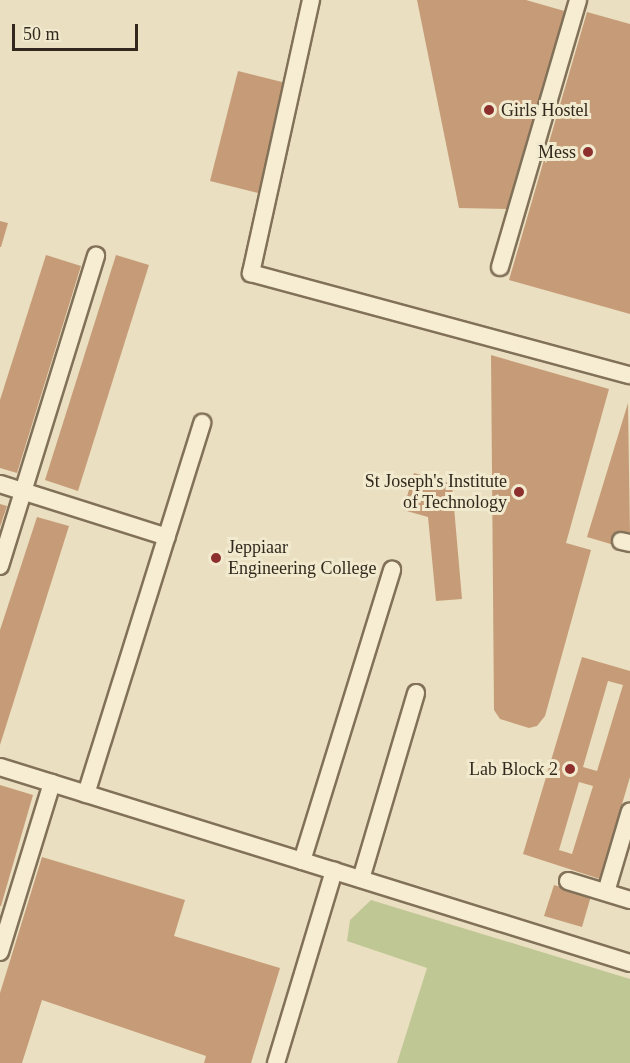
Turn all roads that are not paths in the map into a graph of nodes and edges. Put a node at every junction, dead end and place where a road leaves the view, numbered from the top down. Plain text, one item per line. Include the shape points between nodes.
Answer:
1 (311, 0) edge
2 (578, 0) edge
3 (96, 256) dead end
4 (500, 267) dead end
5 (630, 375) edge
6 (202, 423) dead end
7 (0, 484) edge
8 (23, 491) junction
9 (167, 537) junction
10 (0, 566) edge
11 (392, 570) dead end
12 (416, 693) dead end
13 (0, 767) edge
14 (52, 783) junction
15 (86, 794) junction
16 (630, 811) edge
17 (302, 861) junction
18 (334, 871) junction
19 (361, 879) junction
20 (568, 881) dead end
21 (606, 892) junction
22 (630, 900) edge
23 (0, 952) edge
24 (630, 963) edge
25 (276, 1063) edge

1 - 5 lane via 251,273
2 - 4 lane
3 - 8 lane
6 - 9 lane
7 - 8 lane
8 - 9 lane
8 - 10 lane
9 - 15 lane
11 - 17 lane
12 - 19 lane
13 - 14 lane
14 - 15 lane
14 - 23 lane
15 - 17 lane
16 - 21 lane
17 - 18 lane
18 - 19 lane
18 - 25 lane
19 - 24 lane
20 - 21 lane
21 - 22 lane

